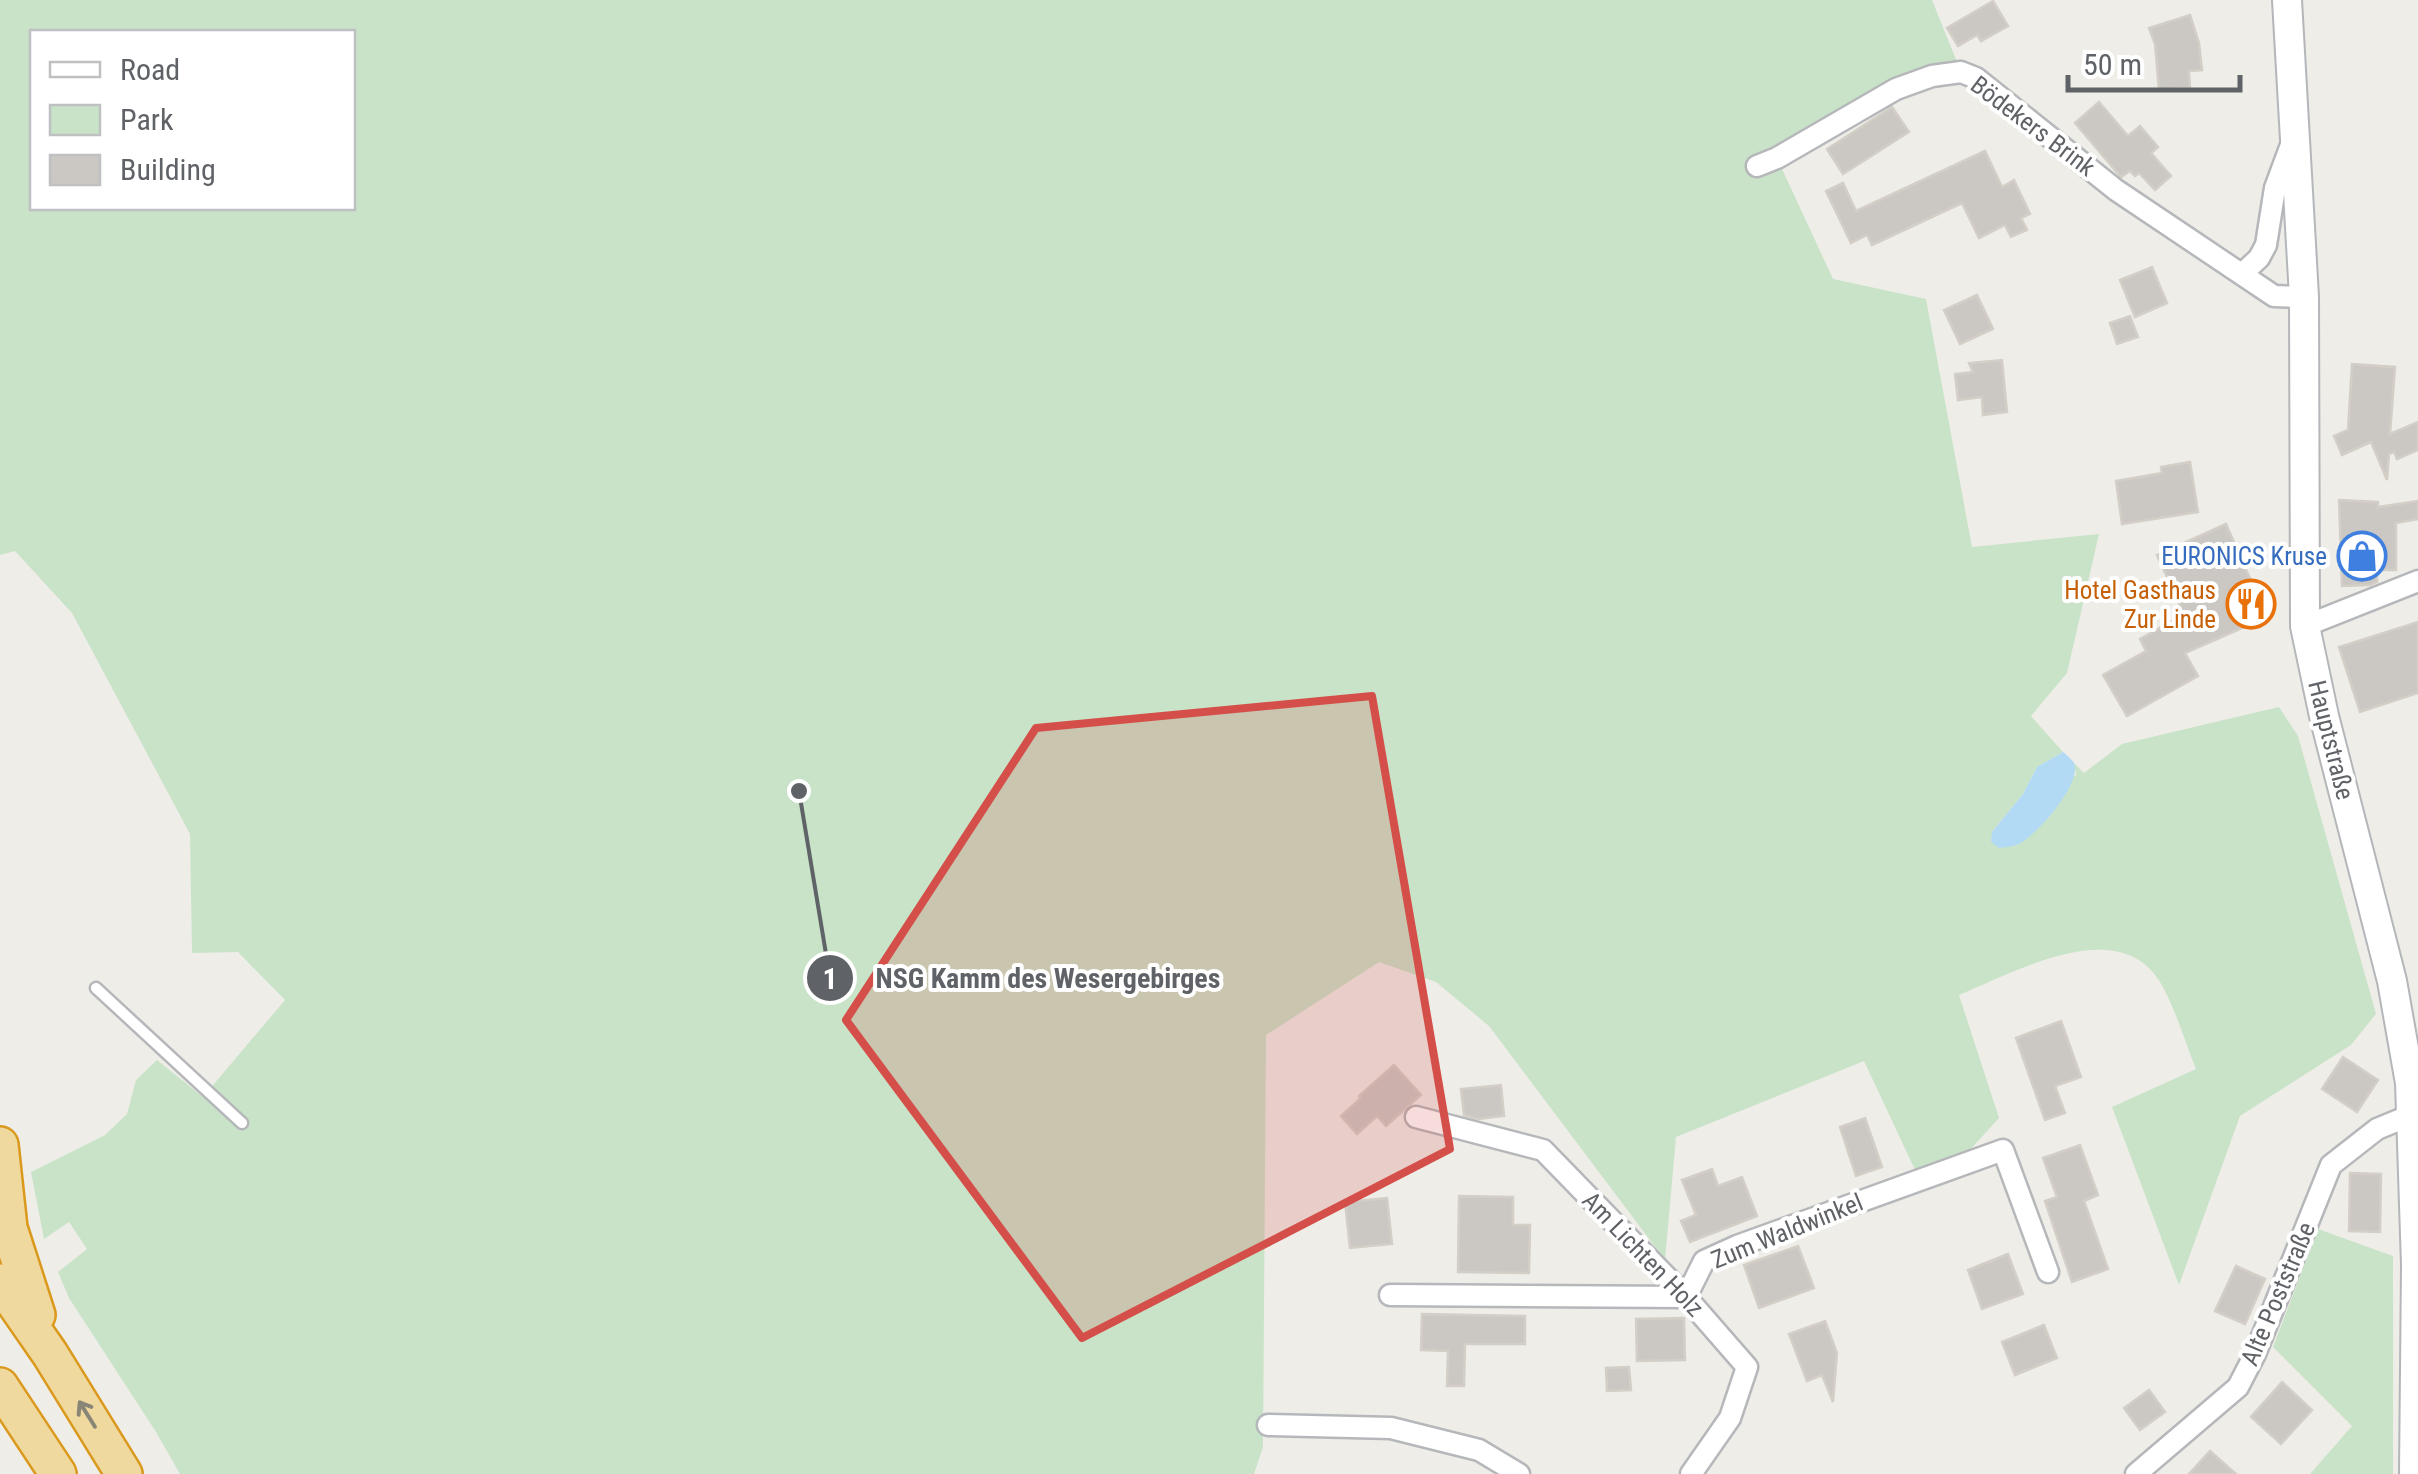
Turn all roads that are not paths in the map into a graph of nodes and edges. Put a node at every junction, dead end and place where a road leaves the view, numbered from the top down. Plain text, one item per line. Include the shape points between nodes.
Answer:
1 (2287, 0) edge
2 (2296, 134) junction
3 (1757, 166) dead end
4 (2242, 274) junction
5 (2304, 297) junction
6 (2418, 580) edge
7 (2305, 626) junction
8 (96, 988) dead end
9 (2414, 1082) edge
10 (2411, 1115) junction
11 (1416, 1117) dead end
12 (242, 1123) dead end
13 (0, 1145) edge
14 (2048, 1272) dead end
15 (0, 1282) edge
16 (1390, 1295) dead end
17 (1686, 1297) junction
18 (50, 1354) junction
19 (0, 1386) edge
20 (1268, 1426) dead end
21 (58, 1474) edge
22 (124, 1474) edge
23 (1519, 1474) edge
24 (1691, 1474) edge
25 (2136, 1474) edge
26 (2414, 1474) edge

1 - 2 main road, Hauptstraße
2 - 4 street via 2275,188 2266,245
2 - 5 main road, Hauptstraße
3 - 4 street, Bödekers Brink via 1896,89 1961,72 2116,190
4 - 5 street, Bödekers Brink via 2274,296
5 - 7 main road, Hauptstraße
6 - 7 street
7 - 9 main road, Hauptstraße
8 - 12 lane
9 - 10 main road, Hauptstraße
10 - 25 street, Alte Poststraße via 2377,1129 2331,1165 2238,1387
10 - 26 main road, Hauptstraße
11 - 17 street, Am Lichten Holz via 1543,1150
13 - 18 highway via 9,1228
14 - 17 street, Zum Waldwinkel via 2003,1150 1704,1261
15 - 18 highway
16 - 17 street
17 - 24 street, Am Lichten Holz via 1747,1367 1730,1418
22 -> 18 highway
19 - 21 highway
20 - 23 street via 1391,1428 1479,1450

